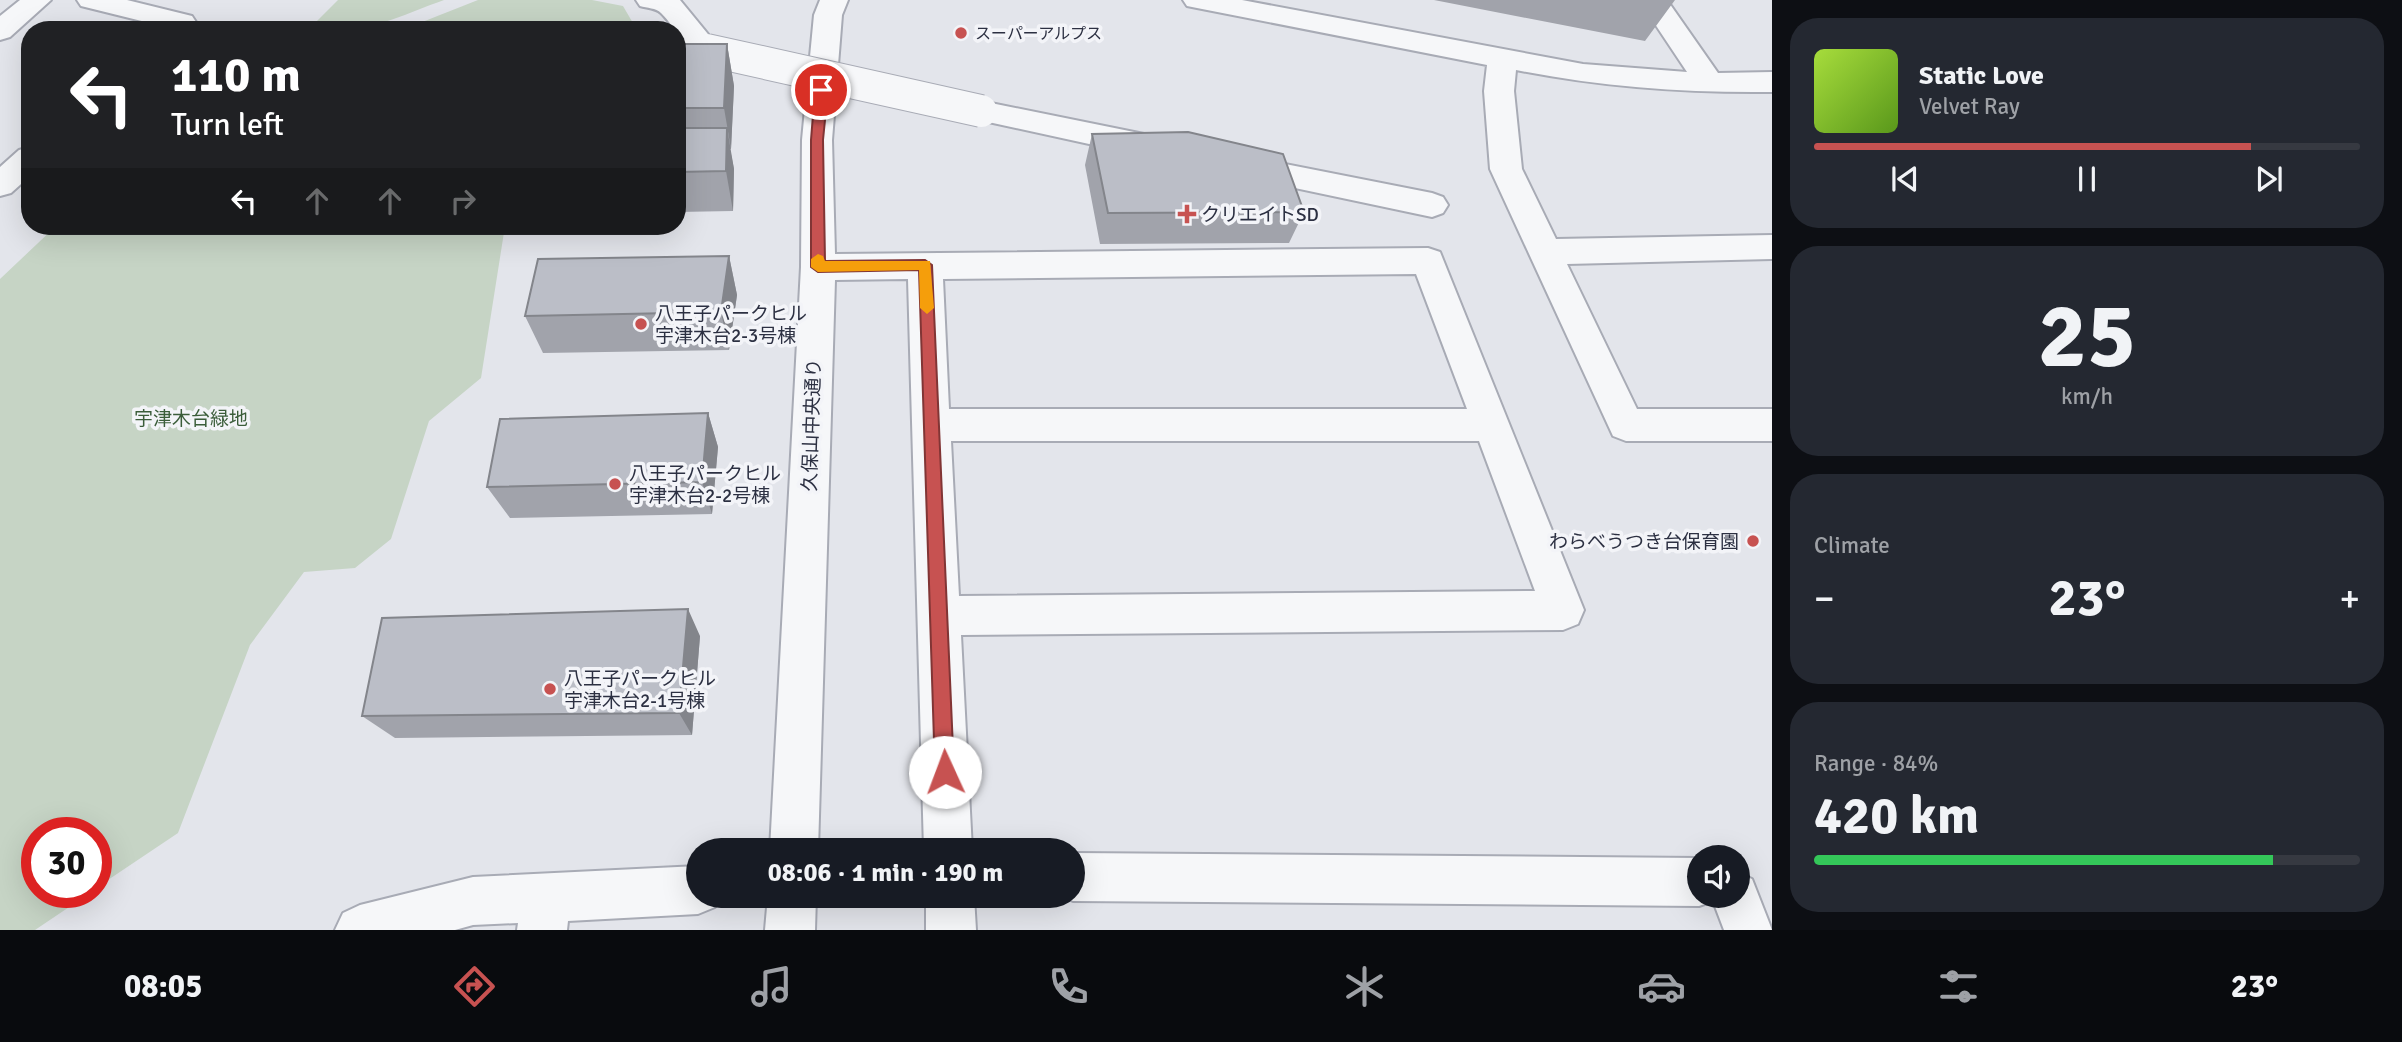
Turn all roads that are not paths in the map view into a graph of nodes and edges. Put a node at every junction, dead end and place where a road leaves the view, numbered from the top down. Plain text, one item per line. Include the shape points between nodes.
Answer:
1 (37, 0) edge
2 (91, 0) edge
3 (650, 0) edge
4 (834, 0) edge
5 (1197, 0) edge
6 (1653, 0) edge
7 (1233, 4) edge
8 (173, 21) edge
9 (683, 21) edge
10 (686, 25) edge
11 (0, 31) edge
12 (1502, 59) junction
13 (1772, 82) edge
14 (1710, 83) junction
15 (1167, 150) edge
16 (1207, 159) edge
17 (21, 166) edge
18 (0, 185) edge
19 (1432, 205) dead end
20 (1772, 247) edge
21 (1545, 252) junction
22 (925, 265) junction
23 (818, 267) junction
24 (932, 425) junction
25 (1492, 425) junction
26 (1772, 425) edge
27 (938, 616) junction
28 (794, 838) edge
29 (947, 838) edge
30 (1085, 877) edge
31 (1687, 882) edge
32 (686, 892) edge
33 (791, 908) edge
34 (950, 908) edge
35 (1740, 908) edge
36 (544, 914) edge
37 (359, 930) edge
38 (790, 930) edge
39 (951, 930) edge
40 (1749, 930) edge

1 - 11 street
2 - 8 street
3 - 9 street, bridge via 668,3
4 - 23 street, 久保山中央通り via 828,15 817,140
5 - 7 street
6 - 14 street
7 - 12 street
10 - 15 street, bridge via 707,50
12 - 14 street via 1583,74
12 - 21 street via 1499,91 1506,169
13 - 14 street
16 - 19 street
17 - 18 street
20 - 21 street
21 - 26 street via 1626,425
22 - 23 street
22 - 24 street
22 - 25 street via 1429,261
23 - 28 street, 久保山中央通り
24 - 25 street
24 - 27 street
25 - 27 street via 1563,610
27 - 29 street
30 - 31 street
32 - 36 street
33 - 38 street
34 - 39 street
35 - 40 street
36 - 37 street via 473,901

